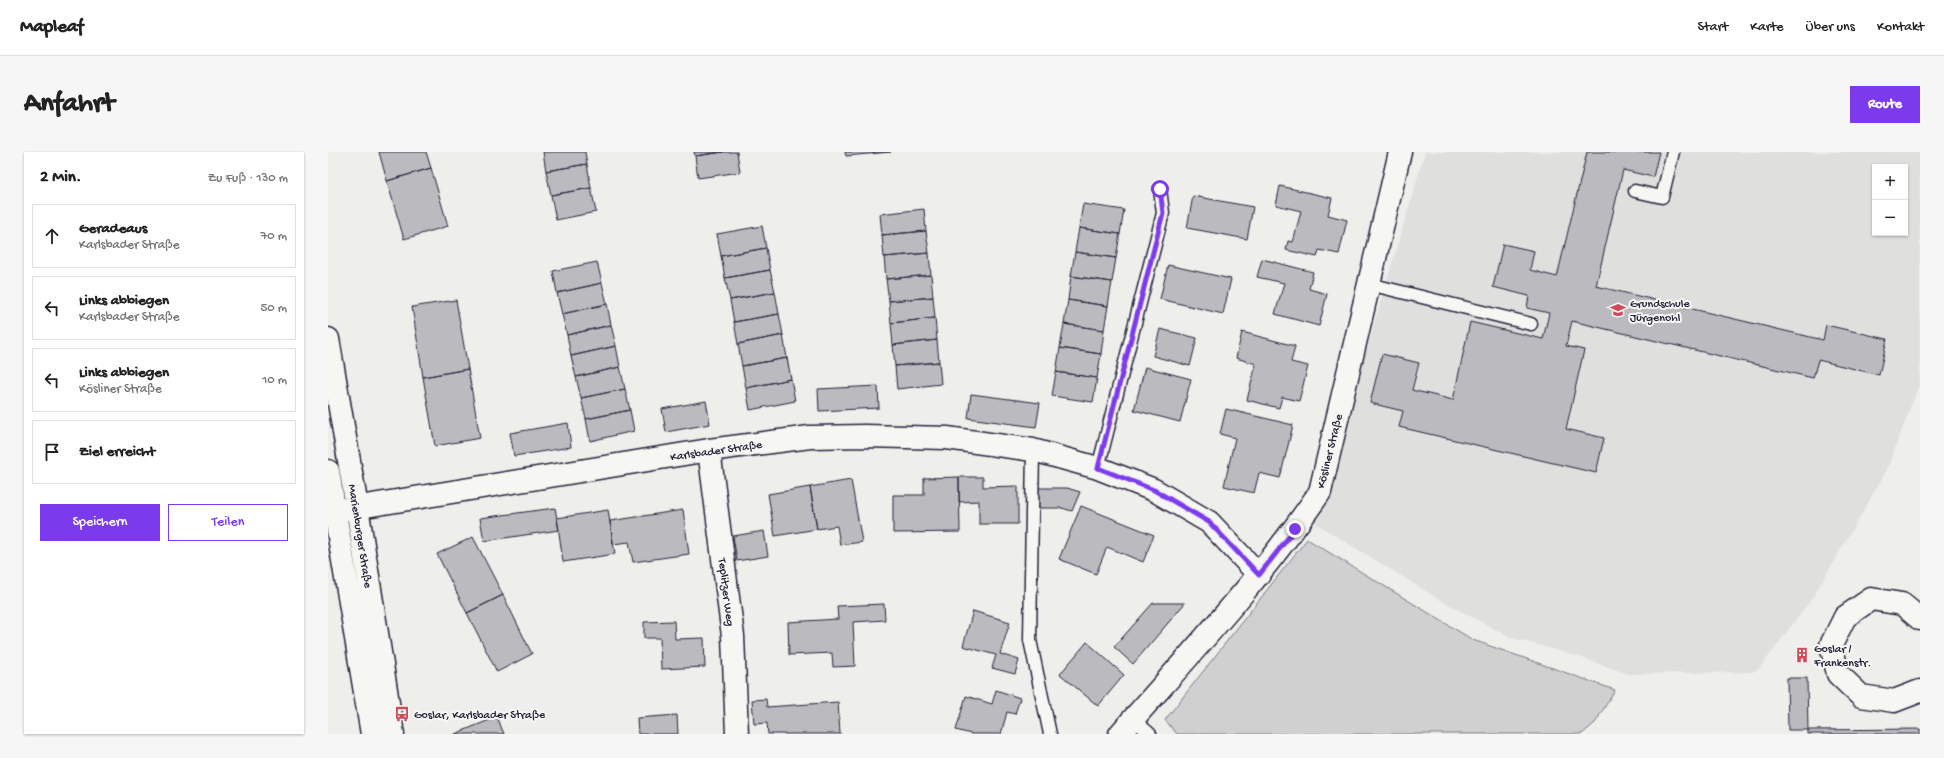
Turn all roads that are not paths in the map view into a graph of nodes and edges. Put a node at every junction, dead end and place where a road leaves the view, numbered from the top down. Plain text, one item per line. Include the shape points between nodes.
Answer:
1 (1400, 152) edge
2 (1673, 152) edge
3 (1160, 189) dead end
4 (1635, 191) dead end
5 (1369, 284) junction
6 (1531, 324) dead end
7 (328, 339) edge
8 (709, 450) junction
9 (1033, 450) junction
10 (1098, 468) junction
11 (328, 471) edge
12 (357, 507) junction
13 (335, 511) junction
14 (1259, 575) junction
15 (1920, 619) edge
16 (1920, 691) edge
17 (1127, 727) edge
18 (372, 734) edge
19 (392, 734) edge
20 (737, 734) edge
21 (1050, 734) edge
22 (1150, 734) edge

1 - 5 street, Kösliner Straße
2 - 4 lane via 1662,198
3 - 10 lane via 1163,213
5 - 6 lane
5 - 14 street, Kösliner Straße via 1320,492
7 - 12 street, Marienburger Straße
8 - 9 street, Karlsbader Straße via 810,437 865,436 947,438
8 - 12 street, Karlsbader Straße
8 - 20 street, Teplitzer Weg via 732,636
9 - 10 street, Karlsbader Straße
9 - 21 lane via 1030,640
10 - 14 street, Karlsbader Straße via 1154,490 1209,522
11 - 13 street, Marienburger Straße
12 - 13 street, Karlsbader Straße
12 - 19 street, Marienburger Straße
13 - 18 street, Marienburger Straße
14 - 17 street, Kösliner Straße
15 - 16 street via 1902,604 1871,599 1845,617 1831,645 1838,674 1861,696 1894,701
17 - 22 lane

